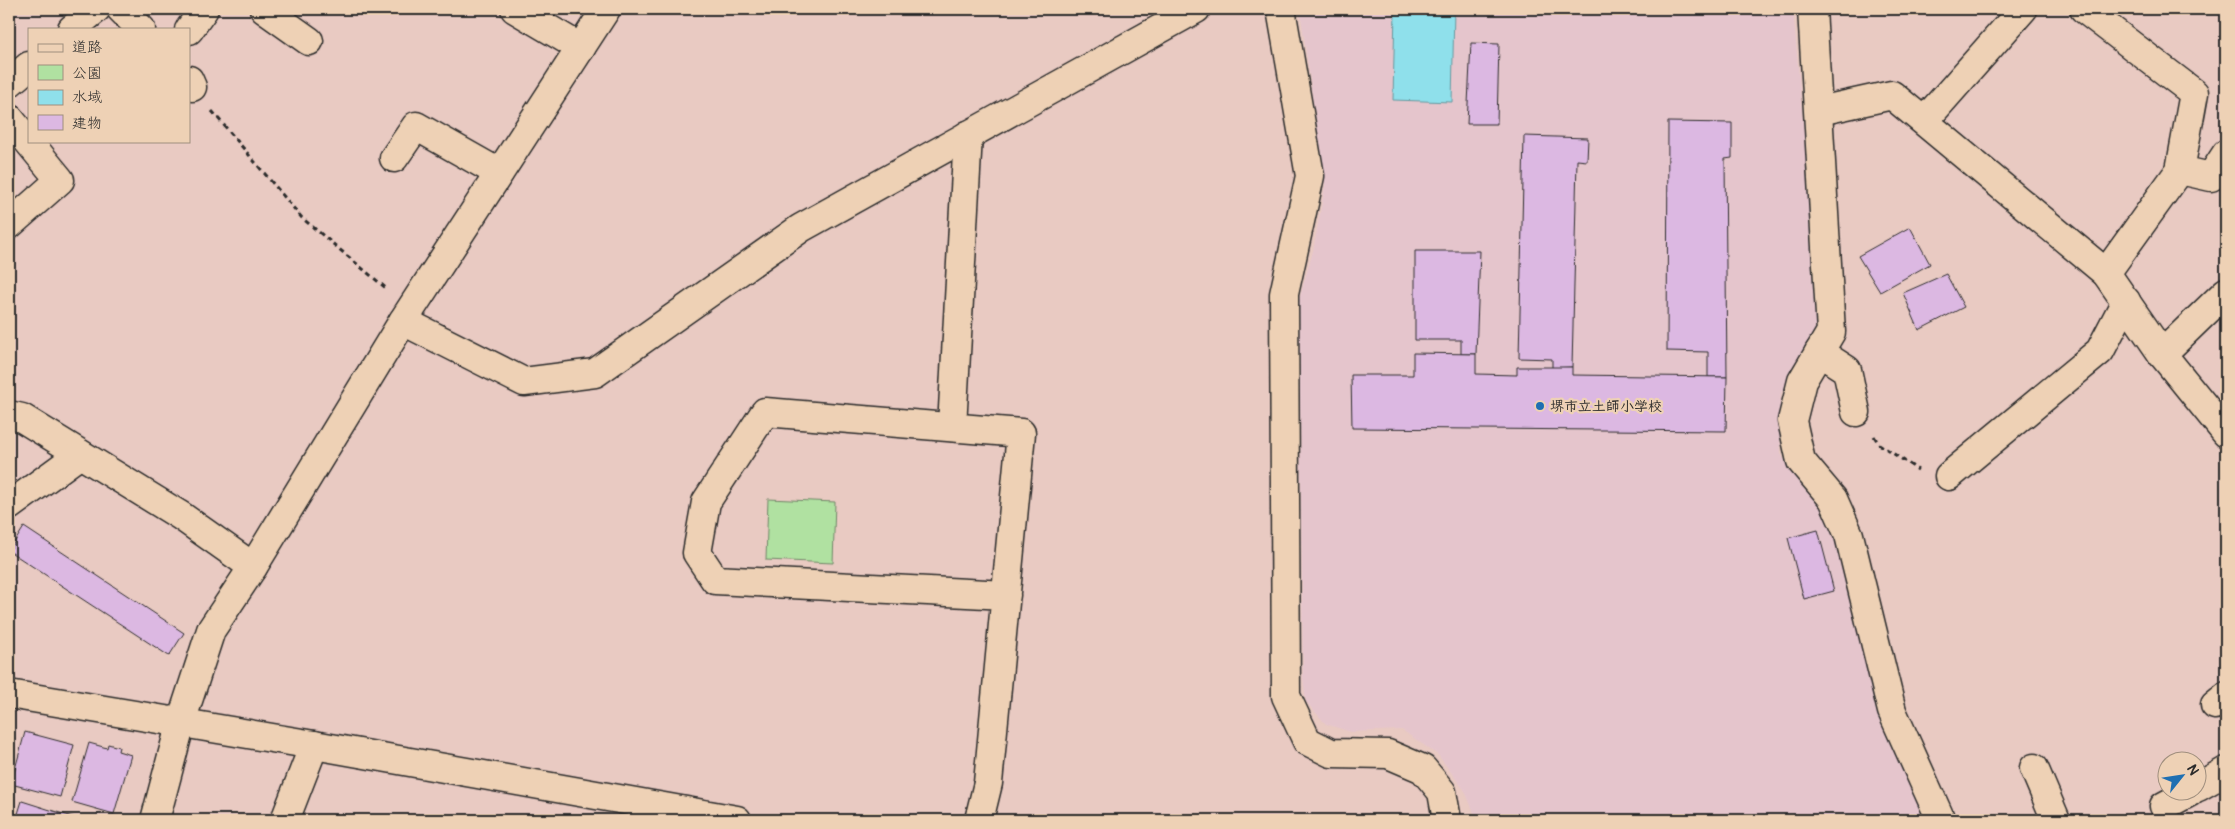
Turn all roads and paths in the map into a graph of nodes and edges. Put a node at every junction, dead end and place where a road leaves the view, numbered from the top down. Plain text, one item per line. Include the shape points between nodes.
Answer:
1 (96, 9) edge
2 (121, 9) edge
3 (204, 9) edge
4 (264, 9) edge
5 (515, 9) edge
6 (606, 9) edge
7 (1196, 9) edge
8 (1281, 9) edge
9 (1812, 9) edge
10 (2024, 9) edge
11 (2084, 9) edge
12 (73, 28) edge
13 (140, 28) edge
14 (190, 29) edge
15 (309, 41) dead end
16 (581, 48) junction
17 (28, 67) edge
18 (9, 82) edge
19 (190, 84) edge
20 (1819, 111) junction
21 (9, 118) edge
22 (1925, 120) junction
23 (968, 135) junction
24 (28, 141) edge
25 (29, 142) edge
26 (2226, 154) edge
27 (394, 158) dead end
28 (2180, 170) junction
29 (499, 173) junction
30 (9, 225) edge
31 (2106, 273) junction
32 (2226, 292) edge
33 (2126, 301) junction
34 (407, 315) junction
35 (1819, 352) junction
36 (2162, 354) junction
37 (1856, 412) joint
38 (9, 414) edge
39 (952, 427) junction
40 (2226, 433) edge
41 (80, 454) junction
42 (1949, 476) joint
43 (9, 506) edge
44 (253, 566) junction
45 (1006, 596) junction
46 (9, 694) edge
47 (180, 722) junction
48 (314, 745) junction
49 (2034, 768) dead end
50 (2226, 771) edge
51 (2208, 782) edge
52 (2171, 802) edge
53 (2164, 806) dead end
54 (155, 820) edge
55 (285, 820) edge
56 (737, 820) edge
57 (979, 820) edge
58 (1447, 820) edge
59 (1941, 820) edge
60 (2056, 820) edge

1 - 12 street
2 - 13 street
3 - 14 street
4 - 15 street
5 - 16 street
6 - 16 street
7 - 23 street
8 - 58 street via 1310,176 1284,294 1286,696 1307,741 1331,753 1388,754 1423,768 1442,792
9 - 20 street
10 - 22 street
11 - 28 street via 2194,93
16 - 29 street
17 - 18 street
19 - 34 path via 302,218
20 - 22 street via 1892,95
20 - 35 street via 1831,332
21 - 24 street
22 - 31 street
23 - 34 street via 801,228 595,373 524,382
23 - 39 street
25 - 30 street via 60,180
26 - 28 street via 2211,177
27 - 29 street via 416,126
28 - 31 street
29 - 34 street
31 - 33 street
32 - 36 street
33 - 36 street
33 - 42 street via 2100,351
34 - 44 street
35 - 37 street via 1847,370
35 - 59 street via 1802,381 1792,421 1801,461 1833,499 1849,535 1892,711
36 - 40 street
37 - 42 path via 1879,444 1919,471
38 - 41 street via 22,418
39 - 45 street via 1021,433
39 - 45 street via 765,412 706,502 697,553 715,580
41 - 43 street
41 - 44 street via 181,516
44 - 47 street via 211,630
45 - 57 street via 988,783
46 - 47 street
47 - 48 street
47 - 54 street
48 - 55 street
48 - 56 street
49 - 60 street
50 - 51 street
52 - 53 street

